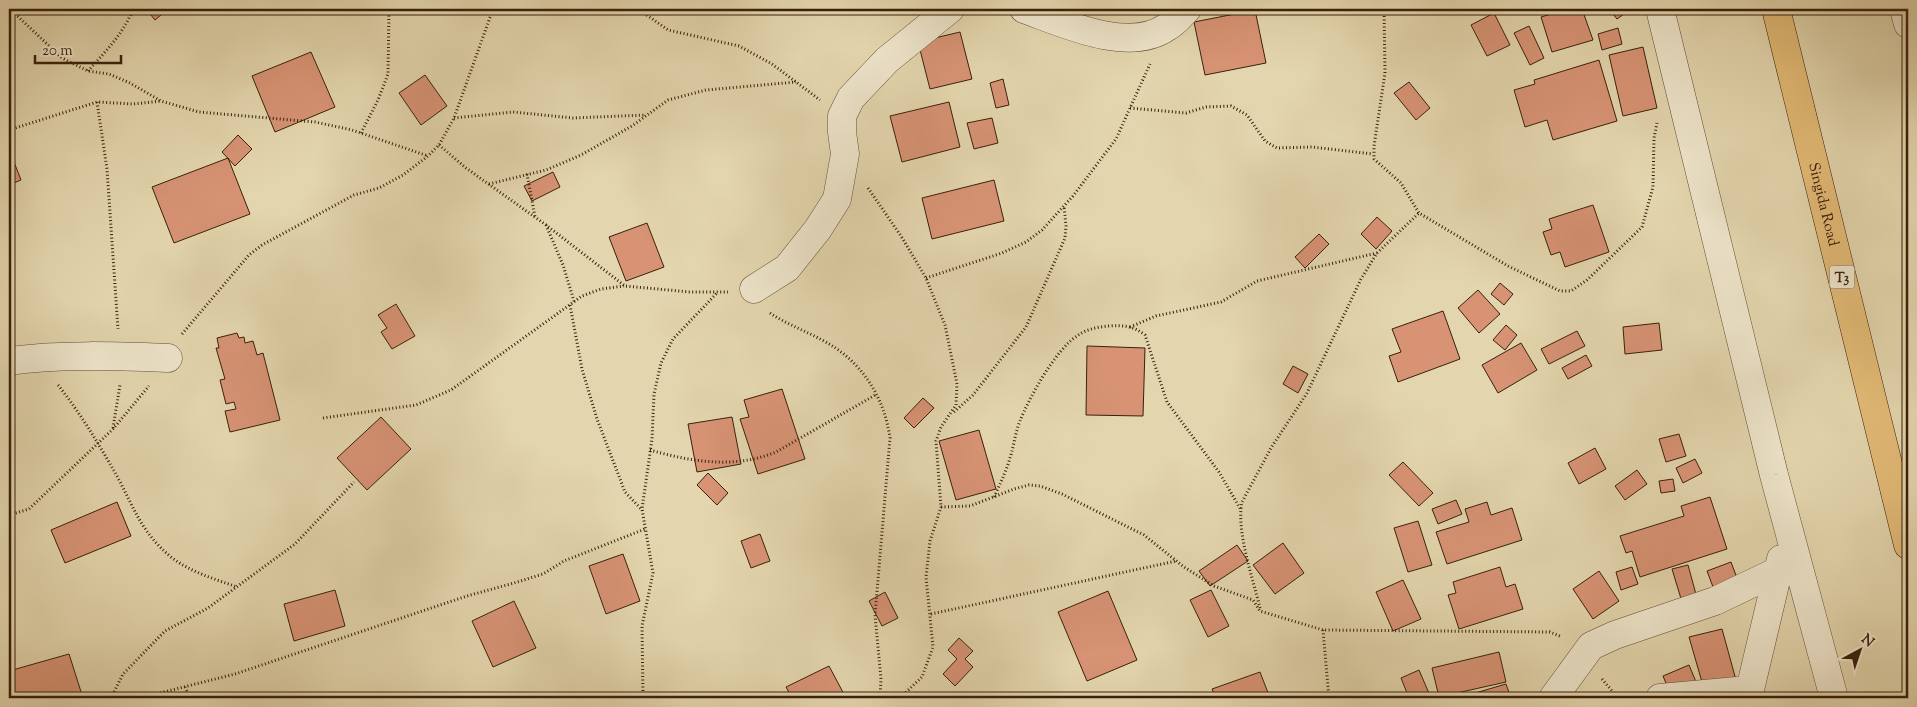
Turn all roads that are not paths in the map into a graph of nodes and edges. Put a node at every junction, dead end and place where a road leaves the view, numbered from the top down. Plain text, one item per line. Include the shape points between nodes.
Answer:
1 (950, 9) edge
2 (1024, 9) edge
3 (1187, 9) edge
4 (1660, 9) edge
5 (1776, 9) edge
6 (1904, 9) edge
7 (1908, 24) edge
8 (761, 300) road end
9 (168, 358) road end
10 (9, 361) edge
11 (1790, 528) junction
12 (1908, 545) edge
13 (1778, 571) junction
14 (1748, 694) edge
15 (1554, 698) edge
16 (1660, 698) edge
17 (1834, 698) edge

1 - 8 street via 887,60 851,98 842,116 846,154 837,199 828,216
2 - 3 street via 1076,28 1119,38 1152,34 1167,27
4 - 11 street via 1774,475
5 - 12 highway, Singida Road / T3
6 - 7 street
9 - 10 street via 36,357
11 - 13 street
11 - 17 street
13 - 14 street
13 - 15 street via 1714,601 1591,646
14 - 16 street

